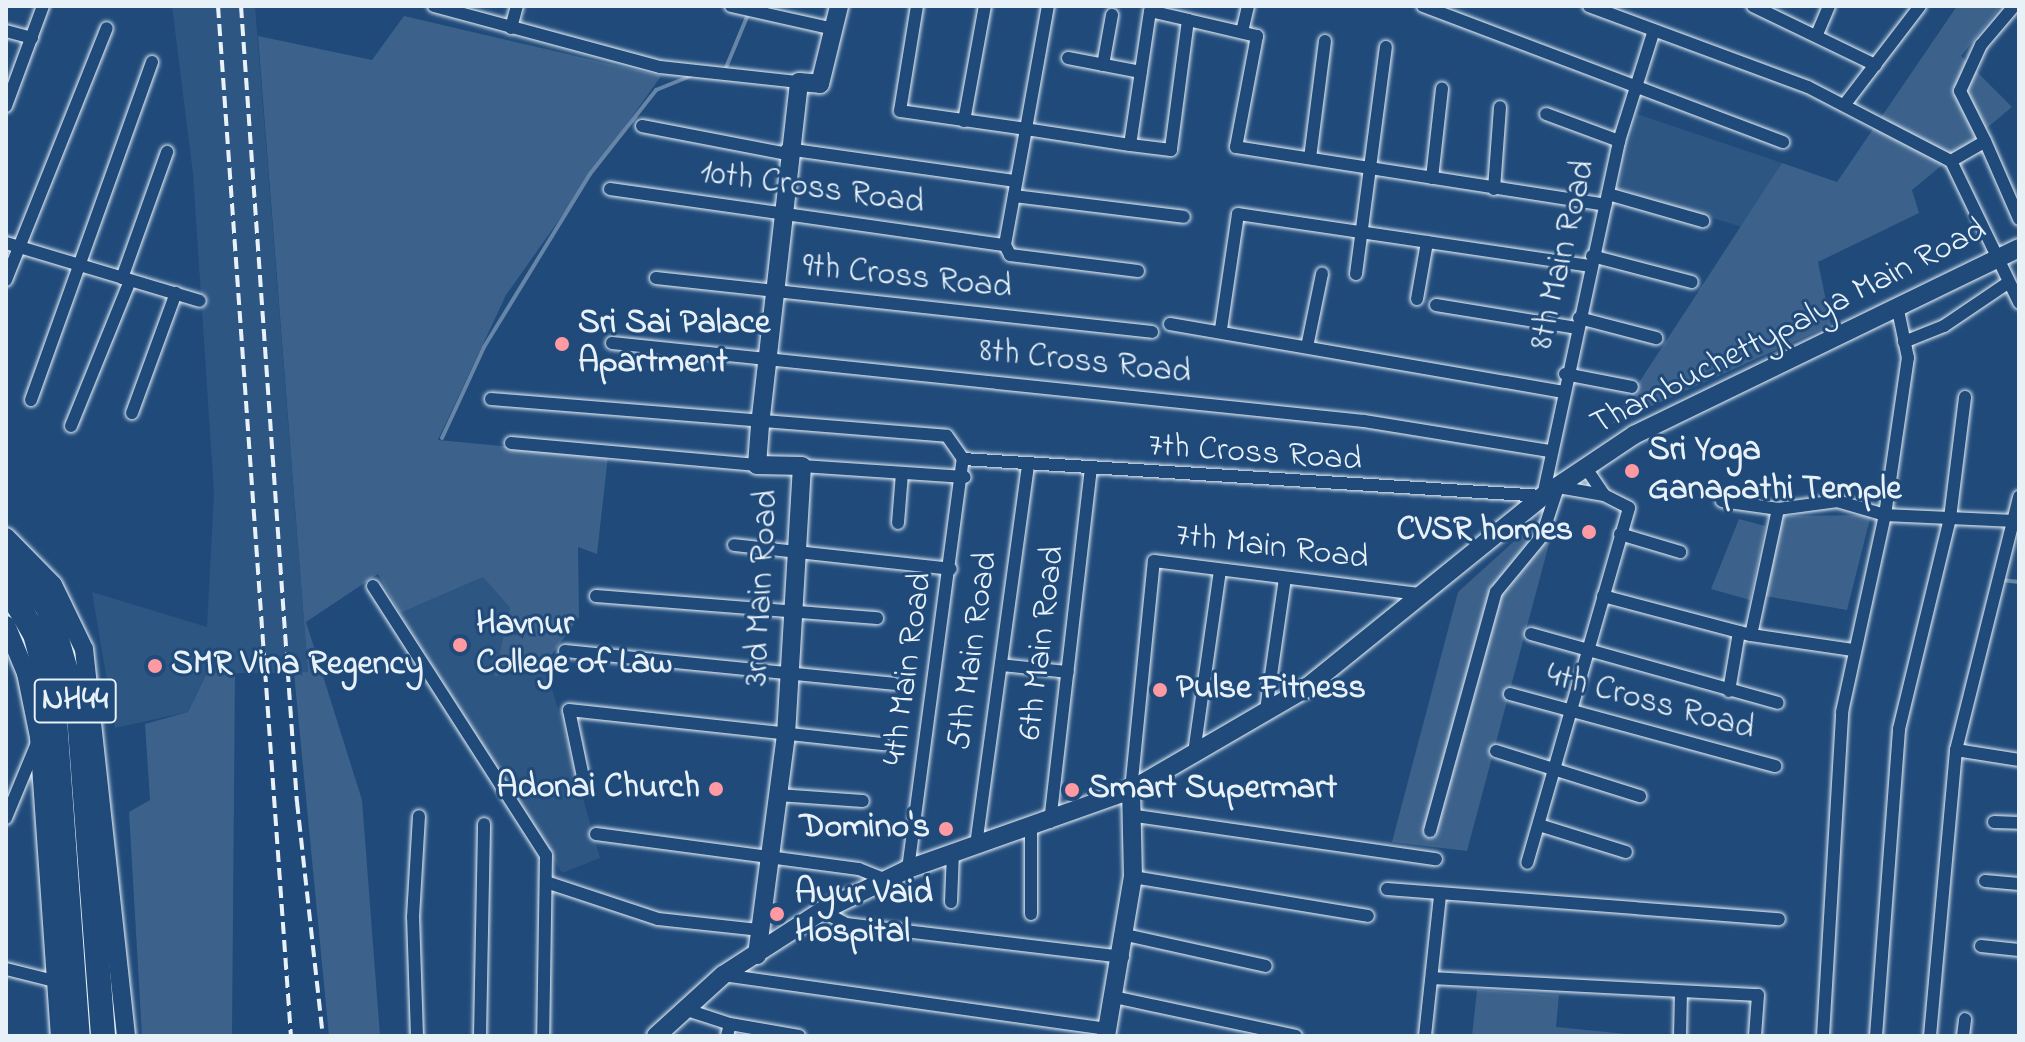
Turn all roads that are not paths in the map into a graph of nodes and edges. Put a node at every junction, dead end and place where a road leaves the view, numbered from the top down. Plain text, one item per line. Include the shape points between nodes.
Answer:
1 (43, 6) edge
2 (434, 6) edge
3 (517, 6) edge
4 (839, 6) edge
5 (917, 6) edge
6 (985, 6) edge
7 (1048, 6) edge
8 (1248, 6) edge
9 (1423, 6) edge
10 (1589, 6) edge
11 (1753, 6) edge
12 (1829, 6) edge
13 (1920, 6) edge
14 (2017, 6) edge
15 (740, 7) edge
16 (1112, 15) dead end
17 (1185, 15) edge
18 (107, 28) dead end
19 (511, 28) junction
20 (834, 29) junction
21 (1654, 30) junction
22 (6, 31) edge
23 (1242, 32) junction
24 (1818, 32) junction
25 (32, 38) junction
26 (1325, 41) dead end
27 (1386, 47) dead end
28 (1068, 58) dead end
29 (152, 62) dead end
30 (1103, 65) junction
31 (1875, 65) junction
32 (6, 66) edge
33 (20, 69) junction
34 (1141, 72) junction
35 (799, 82) junction
36 (1442, 89) dead end
37 (1640, 90) junction
38 (1845, 104) junction
39 (6, 106) edge
40 (1500, 107) dead end
41 (1546, 114) dead end
42 (964, 121) junction
43 (642, 126) dead end
44 (1026, 129) junction
45 (1619, 141) junction
46 (1985, 141) junction
47 (1783, 142) dead end
48 (1130, 145) junction
49 (167, 152) dead end
50 (787, 152) junction
51 (1310, 158) junction
52 (1951, 161) junction
53 (1368, 168) junction
54 (1432, 178) junction
55 (1016, 181) junction
56 (610, 189) dead end
57 (1494, 189) junction
58 (1014, 196) junction
59 (1606, 200) junction
60 (779, 213) junction
61 (1184, 217) dead end
62 (2019, 219) edge
63 (1703, 221) dead end
64 (1362, 232) junction
65 (1427, 242) junction
66 (12, 245) edge
67 (1005, 245) junction
68 (2019, 248) edge
69 (1998, 259) junction
70 (1591, 261) junction
71 (79, 264) junction
72 (1138, 271) dead end
73 (1322, 274) dead end
74 (1356, 274) dead end
75 (656, 278) dead end
76 (126, 279) junction
77 (6, 280) edge
78 (1692, 282) dead end
79 (2006, 284) junction
80 (772, 292) junction
81 (176, 293) junction
82 (1417, 299) dead end
83 (200, 301) dead end
84 (2019, 302) edge
85 (1436, 305) dead end
86 (1898, 310) junction
87 (1577, 323) junction
88 (1170, 324) dead end
89 (1221, 329) junction
90 (1152, 332) dead end
91 (1656, 338) dead end
92 (1904, 342) junction
93 (612, 343) dead end
94 (1307, 347) junction
95 (767, 358) junction
96 (1565, 374) junction
97 (1632, 387) dead end
98 (1562, 392) junction
99 (1965, 397) dead end
100 (491, 399) dead end
101 (31, 400) dead end
102 (132, 413) dead end
103 (760, 425) junction
104 (71, 426) dead end
105 (511, 443) dead end
106 (1550, 451) junction
107 (963, 459) junction
108 (1028, 464) junction
109 (757, 465) junction
110 (802, 466) junction
111 (1586, 468) junction
112 (1091, 470) junction
113 (902, 473) junction
114 (965, 477) junction
115 (1551, 492) junction
116 (1604, 495) junction
117 (2019, 497) edge
118 (1722, 501) dead end
119 (1778, 509) junction
120 (1885, 515) junction
121 (1950, 518) junction
122 (2014, 521) junction
123 (898, 523) dead end
124 (1620, 534) junction
125 (6, 537) edge
126 (734, 545) dead end
127 (798, 549) junction
128 (1680, 552) dead end
129 (6, 555) edge
130 (951, 569) junction
131 (1220, 570) junction
132 (1285, 578) junction
133 (6, 585) edge
134 (373, 586) dead end
135 (1419, 594) junction
136 (596, 596) dead end
137 (1603, 596) junction
138 (795, 612) junction
139 (877, 618) dead end
140 (6, 625) edge
141 (1531, 634) dead end
142 (1745, 634) junction
143 (1853, 650) junction
144 (565, 651) dead end
145 (1587, 651) junction
146 (1001, 665) junction
147 (1068, 672) junction
148 (790, 674) junction
149 (893, 684) dead end
150 (1729, 691) junction
151 (1510, 694) dead end
152 (1778, 703) dead end
153 (1266, 710) junction
154 (1571, 711) junction
155 (786, 735) junction
156 (39, 737) junction
157 (884, 744) dead end
158 (1956, 750) junction
159 (1496, 751) dead end
160 (1194, 753) junction
161 (2019, 760) edge
162 (1775, 766) dead end
163 (1555, 769) junction
164 (583, 777) dead end
165 (1131, 790) junction
166 (778, 795) junction
167 (1640, 796) dead end
168 (863, 801) dead end
169 (419, 816) dead end
170 (1136, 816) junction
171 (6, 818) edge
172 (1050, 822) junction
173 (1994, 822) dead end
174 (2019, 823) edge
175 (484, 824) dead end
176 (1031, 825) junction
177 (1539, 825) junction
178 (1430, 831) dead end
179 (596, 834) dead end
180 (976, 845) junction
181 (1626, 852) dead end
182 (58, 853) junction
183 (953, 853) junction
184 (1436, 859) dead end
185 (769, 860) junction
186 (1527, 863) dead end
187 (908, 869) junction
188 (1133, 877) junction
189 (886, 880) junction
190 (1985, 881) dead end
191 (546, 882) junction
192 (2019, 884) edge
193 (1387, 889) dead end
194 (1440, 895) junction
195 (951, 902) dead end
196 (822, 911) junction
197 (1031, 914) dead end
198 (1368, 916) dead end
199 (1779, 919) dead end
200 (760, 930) junction
201 (1126, 935) junction
202 (1981, 946) dead end
203 (2019, 950) edge
204 (757, 955) junction
205 (1123, 957) junction
206 (1266, 966) dead end
207 (6, 969) edge
208 (723, 975) junction
209 (1432, 978) junction
210 (58, 982) junction
211 (1681, 992) junction
212 (1114, 997) junction
213 (684, 1009) junction
214 (1965, 1019) dead end
215 (729, 1030) edge
216 (1106, 1032) edge
217 (60, 1036) edge
218 (78, 1036) edge
219 (103, 1036) edge
220 (126, 1036) edge
221 (417, 1036) edge
222 (480, 1036) edge
223 (543, 1036) edge
224 (656, 1036) edge
225 (799, 1036) edge
226 (1296, 1036) edge
227 (1425, 1036) edge
228 (1680, 1036) edge
229 (1755, 1036) edge
230 (1823, 1036) edge
231 (1876, 1036) edge
232 (1930, 1036) edge
233 (1963, 1036) edge

1 - 25 street
2 - 19 street
3 - 19 street
4 - 20 street
5 - 42 street via 900,111
6 - 42 street
7 - 44 street
8 - 23 street
9 - 37 street
10 - 21 street
11 - 24 street
12 - 24 street
13 - 31 street
14 - 46 street via 1981,45 1960,91
15 - 20 street
16 - 30 street
17 - 23 street
17 - 34 street via 1150,11
17 - 48 street via 1171,150
18 - 66 street
19 - 35 street via 660,67 718,68
20 - 35 street via 820,84
21 - 37 street, 8th Main Road
21 - 38 street
22 - 25 street
23 - 51 street via 1257,36 1236,147
24 - 31 street
25 - 33 street
26 - 51 street
27 - 53 street
28 - 30 street
29 - 71 street
30 - 34 street
31 - 38 street
32 - 33 street
33 - 39 street
34 - 48 street
35 - 50 street, 3rd Main Road
36 - 54 street
37 - 45 street, 8th Main Road
37 - 47 street
38 - 52 street
40 - 57 street
41 - 45 street
42 - 44 street
43 - 50 street
44 - 48 street
44 - 55 street
45 - 59 street, 8th Main Road
46 - 52 street
46 - 62 street
49 - 76 street
50 - 55 street
50 - 60 street, 3rd Main Road
51 - 53 street
52 - 69 street
53 - 54 street
53 - 64 street
54 - 57 street
55 - 58 street
56 - 60 street, 10th Cross Road
57 - 59 street
58 - 61 street
58 - 67 street
59 - 63 street
59 - 70 street, 8th Main Road
60 - 67 street, 10th Cross Road
60 - 80 street, 3rd Main Road
64 - 65 street
64 - 74 street
64 - 89 street via 1238,214
65 - 70 street
65 - 82 street
66 - 71 street
66 - 77 street
67 - 72 street, 10th Cross Road via 1010,255
68 - 69 street, Thambuchettypalya Main Road
69 - 79 street
69 - 86 street, Thambuchettypalya Main Road
70 - 78 street
70 - 87 street, 8th Main Road
71 - 76 street
71 - 101 street
73 - 94 street
75 - 80 street, 9th Cross Road
76 - 81 street
76 - 104 street
79 - 84 street
79 - 92 street via 1953,321
80 - 90 street, 9th Cross Road
80 - 95 street, 3rd Main Road
81 - 83 street
81 - 102 street
85 - 87 street
86 - 92 street
86 - 111 street, Thambuchettypalya Main Road via 1634,435
87 - 91 street
87 - 96 street, 8th Main Road
88 - 89 street
89 - 94 street
92 - 120 street
93 - 95 street, 8th Cross Road
94 - 98 street
95 - 103 street, 3rd Main Road
95 - 106 street, 8th Cross Road via 1364,421
96 - 97 street
96 - 98 street, 8th Main Road
98 - 106 street, 8th Main Road
99 - 121 street
100 - 103 street
103 - 107 street via 947,436
103 - 109 street, 3rd Main Road
105 - 109 street
106 - 115 street, 8th Main Road
107 - 108 street, 7th Cross Road
107 - 114 street
108 - 112 street, 7th Cross Road
108 - 146 street, 5th Main Road
109 - 110 street, 3rd Main Road
110 - 113 street
110 - 127 street, 3rd Main Road
111 - 115 street, Thambuchettypalya Main Road
111 - 116 street
112 - 115 street, 7th Cross Road
112 - 147 street, 6th Main Road
113 - 114 street
113 - 123 street
114 - 130 street, 4th Main Road
115 - 116 street, 7th Cross Road
115 - 135 street, Thambuchettypalya Main Road
115 - 178 street, 8th Main Road via 1542,536 1496,592 1487,617
116 - 124 street via 1629,508
117 - 122 street
118 - 119 street
119 - 120 street via 1837,501
119 - 142 street
120 - 121 street
120 - 143 street
121 - 122 street
121 - 231 street via 1899,729
122 - 158 street
124 - 128 street
124 - 137 street
125 - 220 street via 53,585 84,649
126 - 127 street
127 - 130 street
127 - 138 street, 3rd Main Road
129 - 219 highway, NH44 via 28,575 63,643 95,865
130 - 187 street, 4th Main Road
131 - 132 street, 7th Main Road
131 - 160 street
131 - 165 street, 7th Main Road via 1154,561
132 - 135 street, 7th Main Road
132 - 153 street
133 - 182 highway, NH44 via 35,634 54,705
134 - 191 street via 546,855
135 - 153 street, Thambuchettypalya Main Road via 1385,631
136 - 138 street
137 - 142 street
137 - 145 street
138 - 139 street
138 - 148 street, 3rd Main Road
140 - 156 street via 26,673
141 - 145 street
142 - 143 street
142 - 150 street
143 - 230 street via 1842,712
144 - 148 street
145 - 150 street
145 - 154 street
146 - 147 street
146 - 180 street, 5th Main Road
147 - 172 street, 6th Main Road
148 - 149 street
148 - 155 street, 3rd Main Road
150 - 152 street
151 - 154 street, 4th Cross Road
153 - 160 street, Thambuchettypalya Main Road
154 - 162 street, 4th Cross Road
154 - 163 street
155 - 157 street
155 - 164 street via 569,710
155 - 166 street, 3rd Main Road
156 - 171 street
156 - 182 street
158 - 161 street
158 - 232 street
159 - 163 street
160 - 165 street, Thambuchettypalya Main Road
163 - 167 street
163 - 177 street
165 - 170 street
165 - 172 street, Thambuchettypalya Main Road
166 - 168 street
166 - 185 street, 3rd Main Road
169 - 221 street via 413,917
170 - 184 street
170 - 188 street
172 - 176 street, Thambuchettypalya Main Road
173 - 174 street
175 - 222 street
176 - 180 street, Thambuchettypalya Main Road
176 - 197 street
177 - 181 street
177 - 186 street
179 - 185 street
180 - 183 street, Thambuchettypalya Main Road
182 - 210 street
182 - 218 highway, NH44
183 - 187 street, Thambuchettypalya Main Road
183 - 195 street
185 - 189 street via 859,869
185 - 200 street, 3rd Main Road
187 - 189 street, Thambuchettypalya Main Road
188 - 198 street
188 - 201 street
189 - 196 street, Thambuchettypalya Main Road
190 - 192 street
191 - 200 street via 658,919
191 - 223 street
193 - 194 street
194 - 199 street
194 - 209 street
196 - 204 street, Thambuchettypalya Main Road
196 - 205 street via 846,924
200 - 204 street, 3rd Main Road
201 - 205 street
201 - 206 street
202 - 203 street
204 - 208 street, Thambuchettypalya Main Road
205 - 212 street
207 - 210 street
208 - 213 street, Thambuchettypalya Main Road
208 - 216 street
209 - 211 street
209 - 227 street
210 - 217 street
211 - 228 street
211 - 229 street via 1758,995
212 - 216 street
212 - 226 street
213 - 215 street
213 - 224 street, Thambuchettypalya Main Road
214 - 233 street
215 - 225 street

